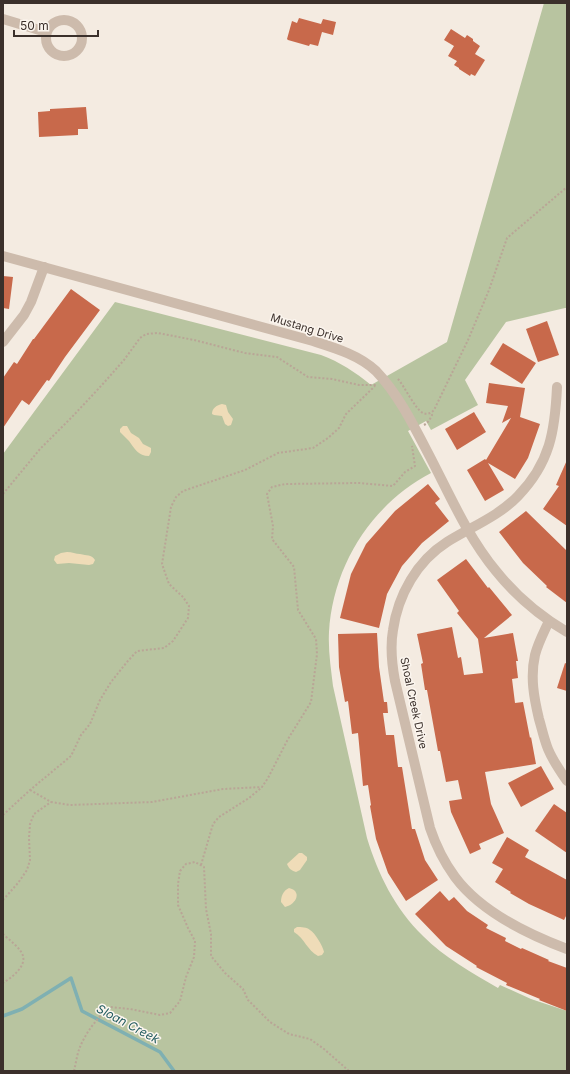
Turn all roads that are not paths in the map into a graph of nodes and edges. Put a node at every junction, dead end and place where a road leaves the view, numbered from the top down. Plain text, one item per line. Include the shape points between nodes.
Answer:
1 (3, 19) edge
2 (46, 32) dead end
3 (3, 256) edge
4 (44, 267) junction
5 (3, 342) edge
6 (557, 387) dead end
7 (468, 530) junction
8 (549, 621) junction
9 (567, 632) edge
10 (567, 781) edge
11 (567, 949) edge

1 - 2 street
3 - 4 street, Mustang Drive
4 - 5 street via 24,315
4 - 7 street, Mustang Drive via 335,348 364,362 375,371 379,383 400,402
6 - 7 street, Shoal Creek Drive via 553,433 543,462 522,492 507,506
7 - 8 street, Mustang Drive via 482,553 515,593
7 - 11 street, Shoal Creek Drive via 434,552 411,578 392,631 392,665 430,828 436,845 455,878 481,904 520,928
8 - 9 street, Mustang Drive
8 - 10 street via 538,644 532,682 548,749

